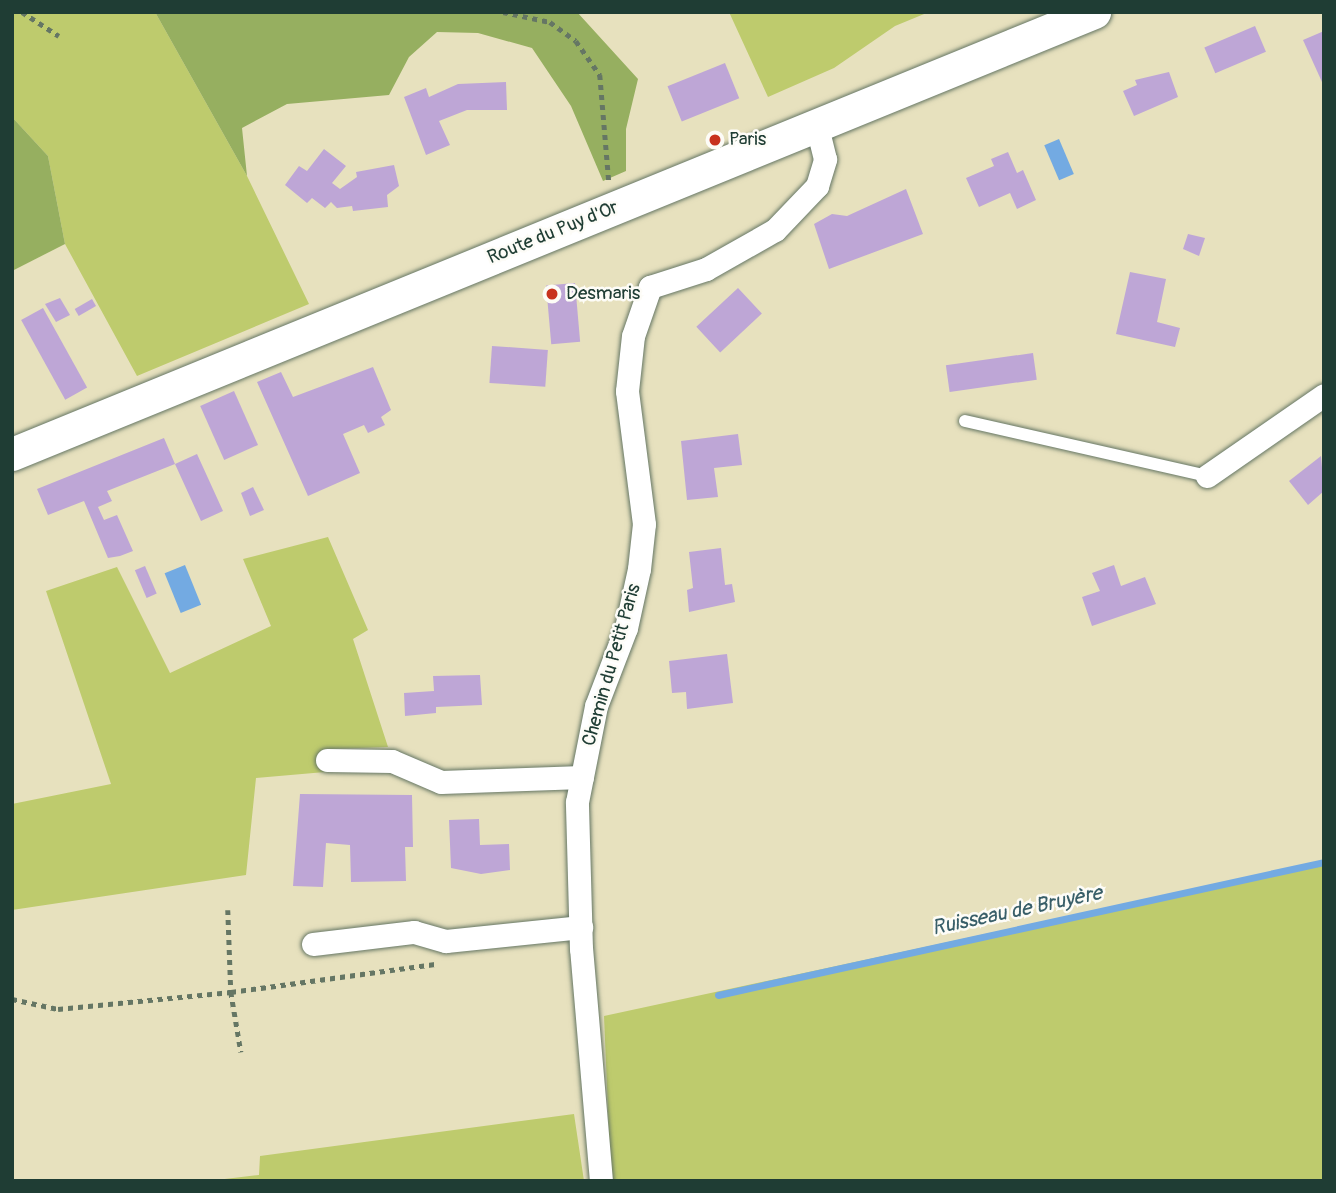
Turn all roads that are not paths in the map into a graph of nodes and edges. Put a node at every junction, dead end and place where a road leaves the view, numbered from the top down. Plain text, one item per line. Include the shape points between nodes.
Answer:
1 (1094, 12) edge
2 (817, 126) junction
3 (1324, 395) edge
4 (964, 421) dead end
5 (12, 454) edge
6 (1207, 476) joint
7 (327, 760) dead end
8 (582, 777) junction
9 (581, 927) junction
10 (313, 944) dead end
11 (601, 1181) edge

1 - 2 main road, Route du Puy d'Or
2 - 5 main road, Route du Puy d'Or
2 - 8 street, Chemin du Petit Paris via 825,159 817,186 775,230 706,269 650,287 633,336 627,391 644,524 639,569 626,628 596,706
3 - 6 street
4 - 6 lane
7 - 8 street via 392,761 441,782
8 - 9 street, Chemin du Petit Paris via 577,802
9 - 10 street via 446,941 414,932
9 - 11 street, Chemin du Petit Paris

